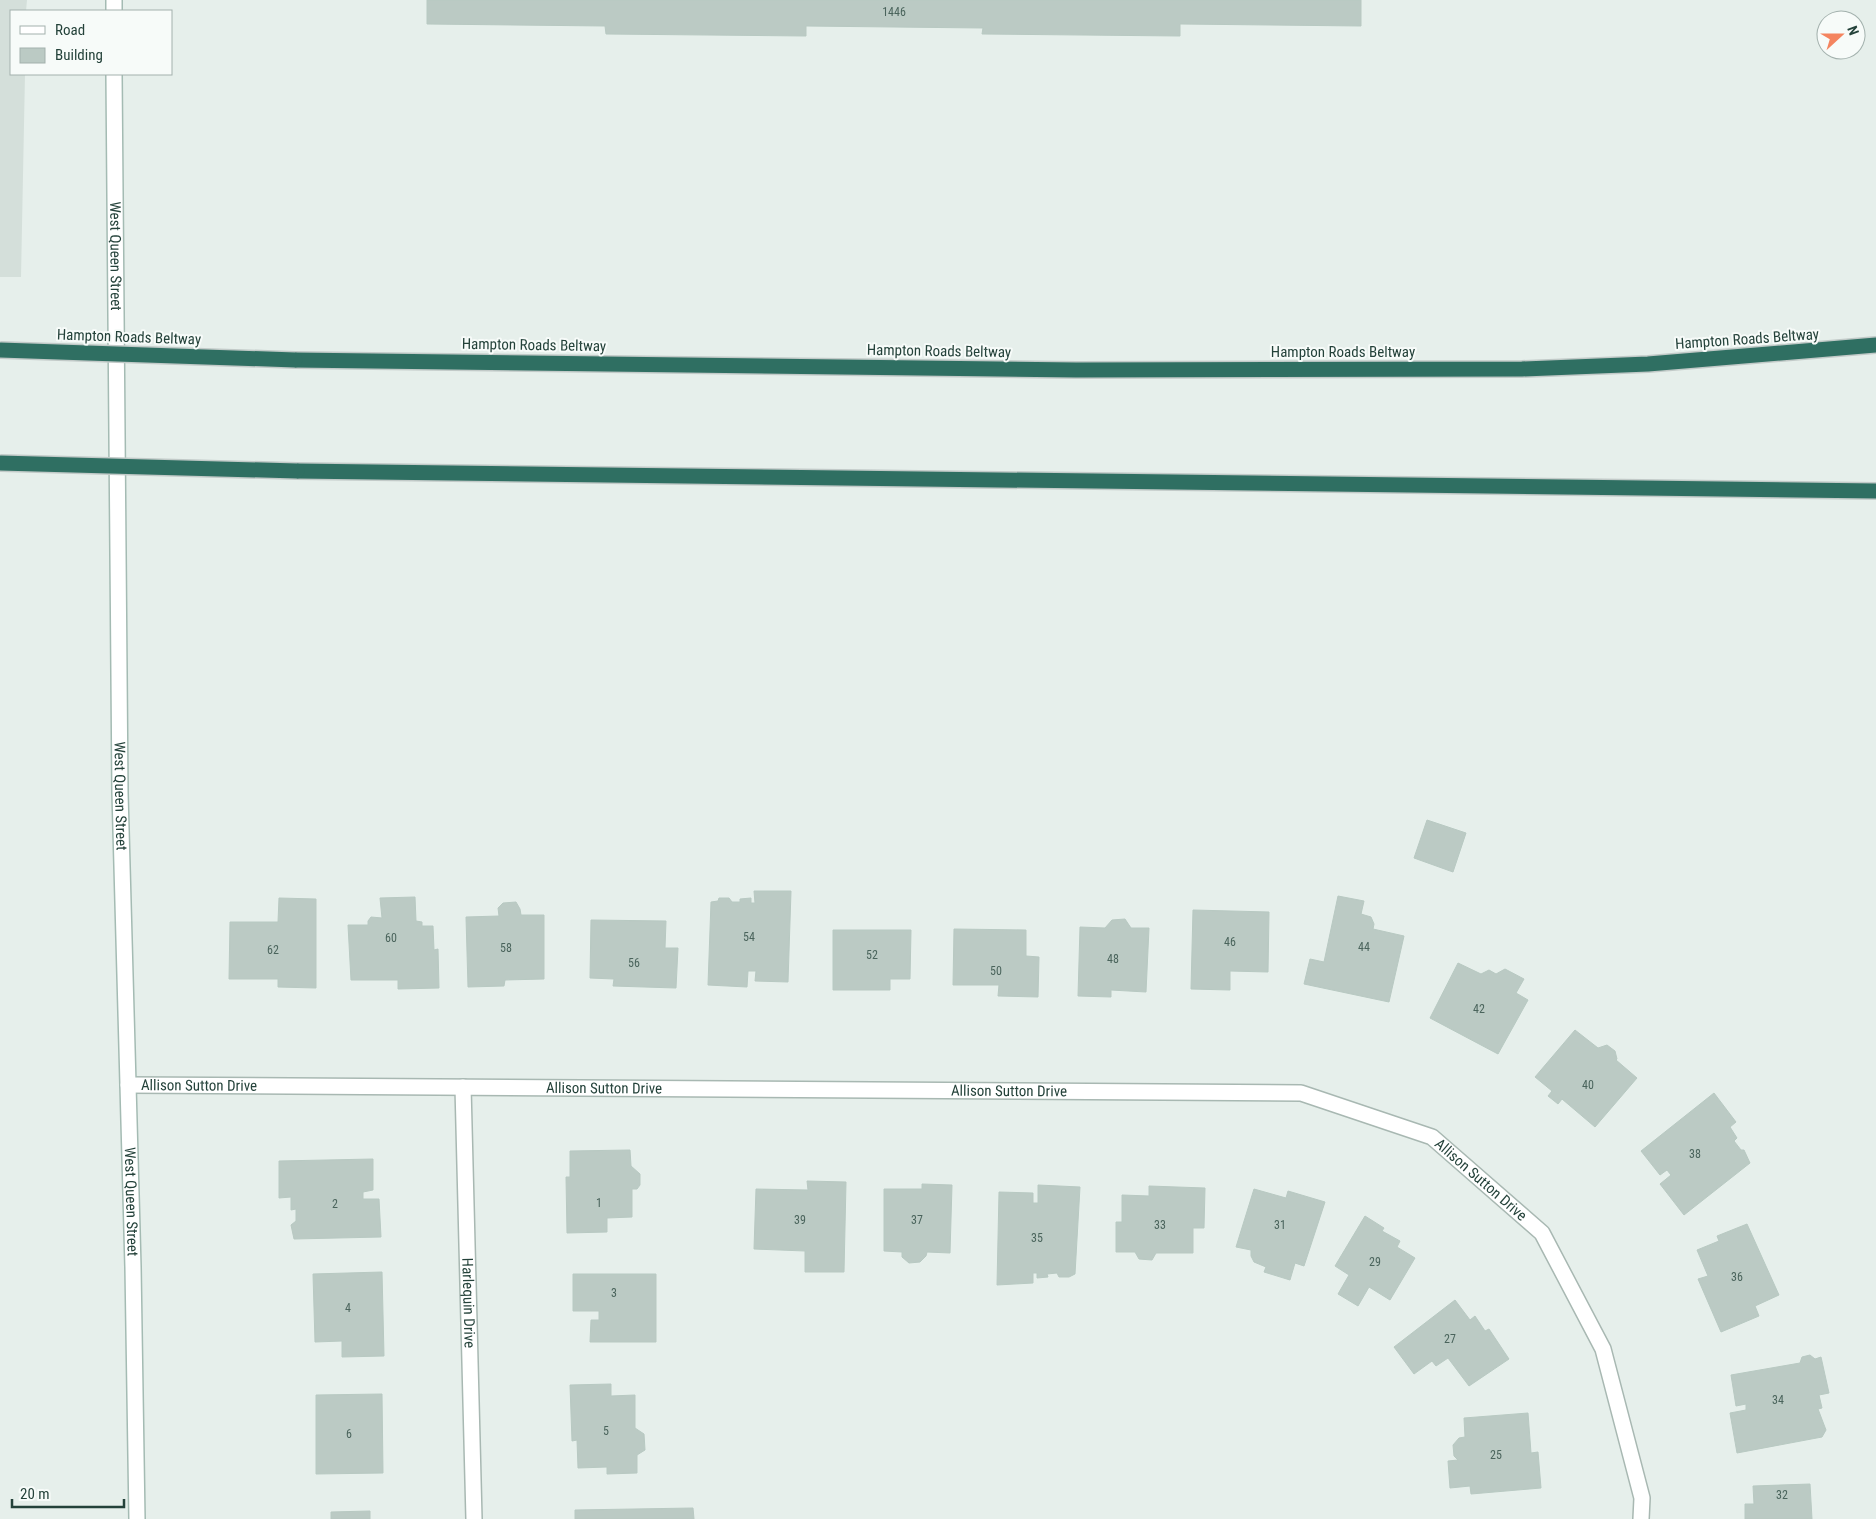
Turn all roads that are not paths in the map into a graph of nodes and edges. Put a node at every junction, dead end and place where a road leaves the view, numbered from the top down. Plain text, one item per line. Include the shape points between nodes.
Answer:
1 (114, 75) edge
2 (1876, 345) edge
3 (0, 350) edge
4 (0, 463) edge
5 (1876, 491) edge
6 (128, 1085) junction
7 (463, 1087) junction
8 (137, 1519) edge
9 (474, 1519) edge
10 (1641, 1519) edge

1 - 6 street, West Queen Street via 120,793
2 - 3 highway, Hampton Roads Beltway, bridge via 1648,364 1512,370 1076,370 295,360
4 - 5 highway, bridge via 297,471
6 - 7 street, Allison Sutton Drive
6 - 8 street, West Queen Street
7 - 9 street, Harlequin Drive
7 - 10 street, Allison Sutton Drive via 1301,1093 1432,1137 1542,1233 1603,1349 1642,1498

